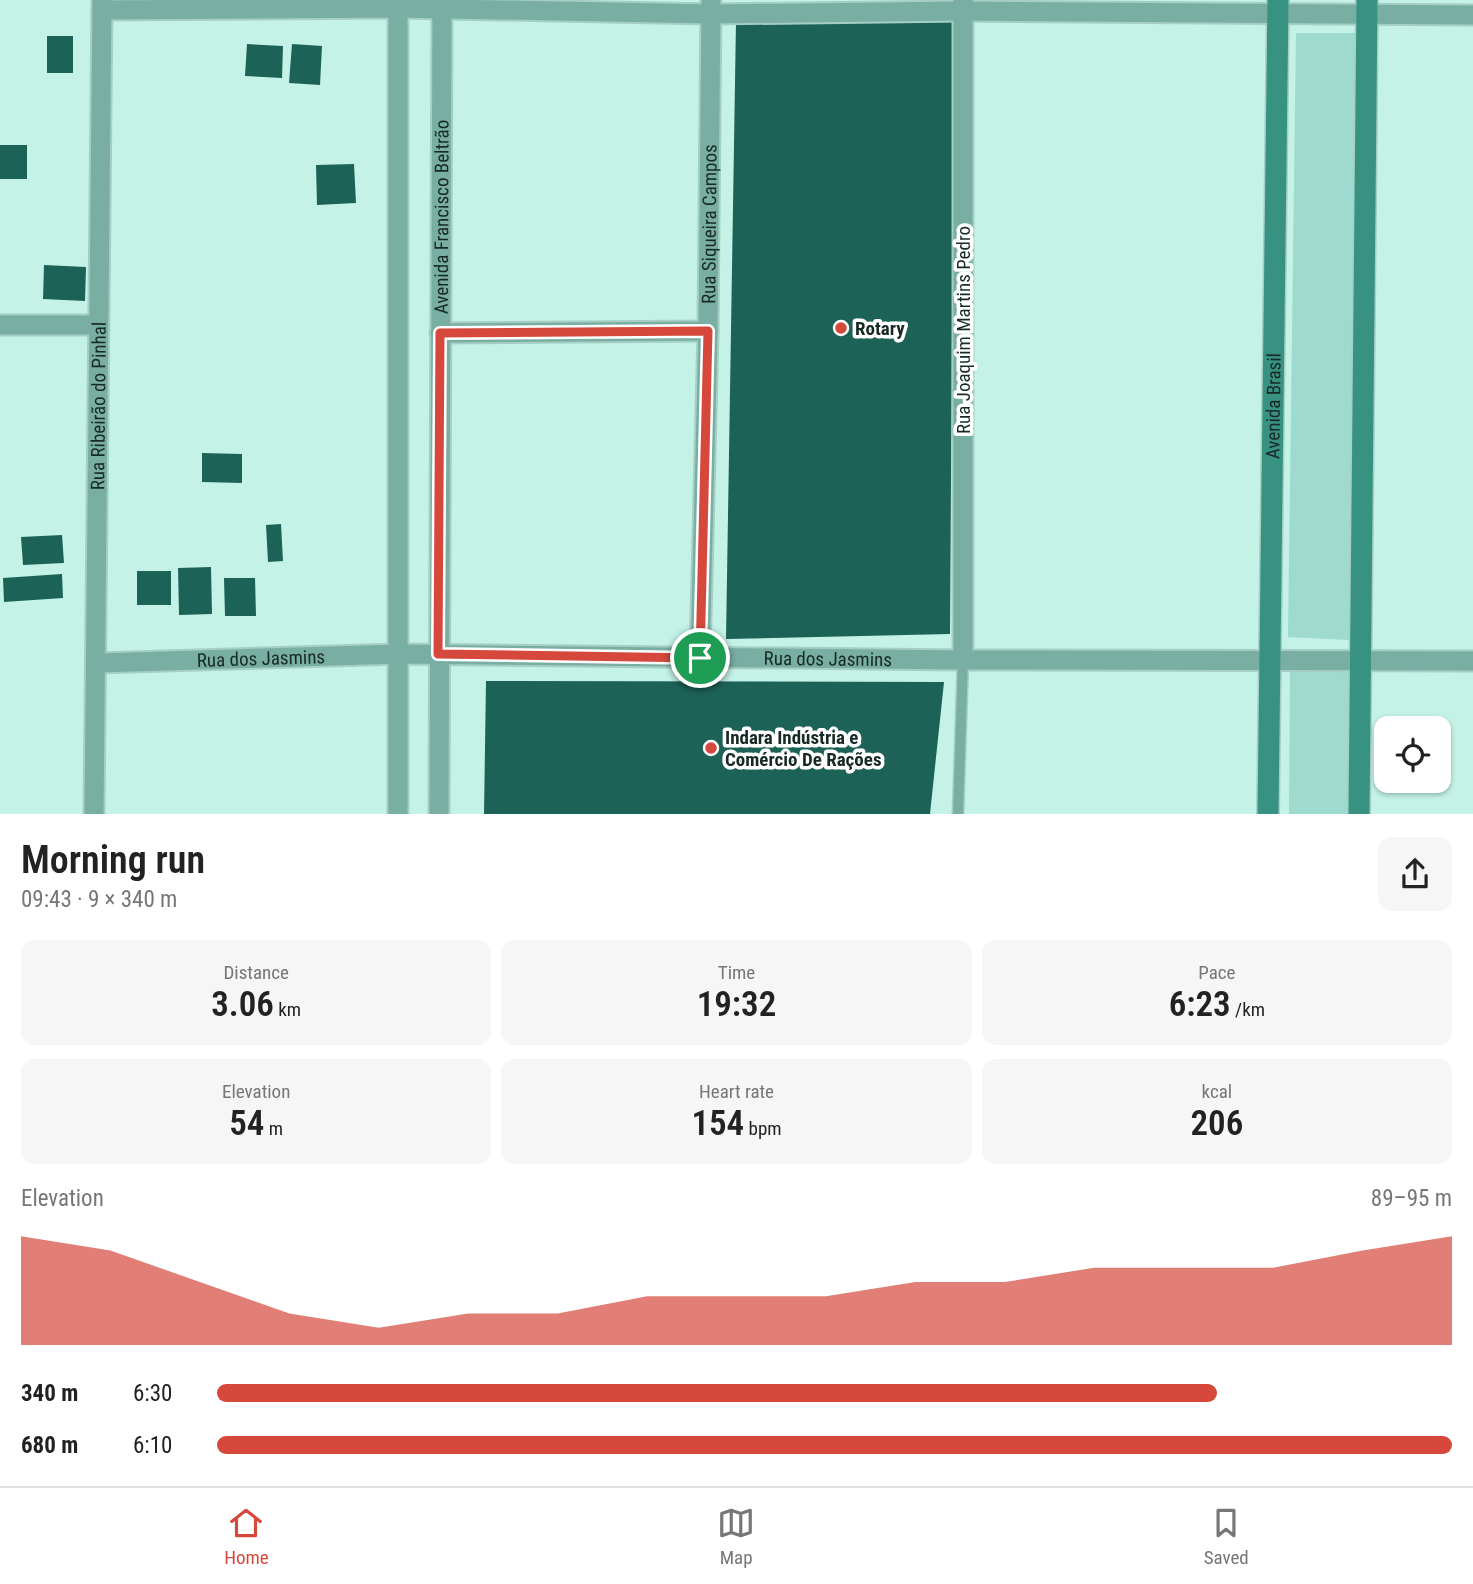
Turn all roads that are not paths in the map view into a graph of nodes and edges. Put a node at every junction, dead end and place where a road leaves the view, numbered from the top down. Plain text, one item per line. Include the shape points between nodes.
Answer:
1 (398, 4) edge
2 (442, 4) edge
3 (102, 5) edge
4 (963, 6) edge
5 (711, 7) edge
6 (1278, 7) edge
7 (1367, 7) edge
8 (1473, 15) edge
9 (0, 325) edge
10 (97, 325) junction
11 (708, 331) junction
12 (440, 333) junction
13 (400, 654) junction
14 (438, 654) junction
15 (700, 658) junction
16 (1360, 659) junction
17 (963, 660) junction
18 (1270, 661) junction
19 (1473, 661) edge
20 (98, 663) junction
21 (94, 814) edge
22 (398, 814) edge
23 (439, 814) edge
24 (958, 814) edge
25 (1268, 814) edge
26 (1359, 814) edge

1 - 2 street
1 - 3 street
1 - 13 street
2 - 5 street
2 - 12 street, Avenida Francisco Beltrão
3 - 10 street, Rua Ribeirão do Pinhal
4 - 5 street
4 - 6 street
4 - 17 street, Rua Joaquim Martins Pedro
5 - 11 street, Rua Siqueira Campos
6 - 7 street
6 - 18 main road, Avenida Brasil
7 - 8 street
7 - 16 main road
9 - 10 street
10 - 20 street, Rua Ribeirão do Pinhal
11 - 12 street
11 - 15 street, Rua Siqueira Campos
12 - 14 street, Avenida Francisco Beltrão
13 - 14 street, Rua dos Jasmins
13 - 20 street, Rua dos Jasmins
13 - 22 street
14 - 15 street, Rua dos Jasmins
14 - 23 street, Avenida Francisco Beltrão
15 - 17 street, Rua dos Jasmins
16 - 18 street, Rua dos Jasmins
16 - 19 street, Rua dos Jasmins
16 - 26 main road
17 - 18 street, Rua dos Jasmins
17 - 24 lane
18 - 25 main road, Avenida Brasil
20 - 21 street, Rua Ribeirão do Pinhal

